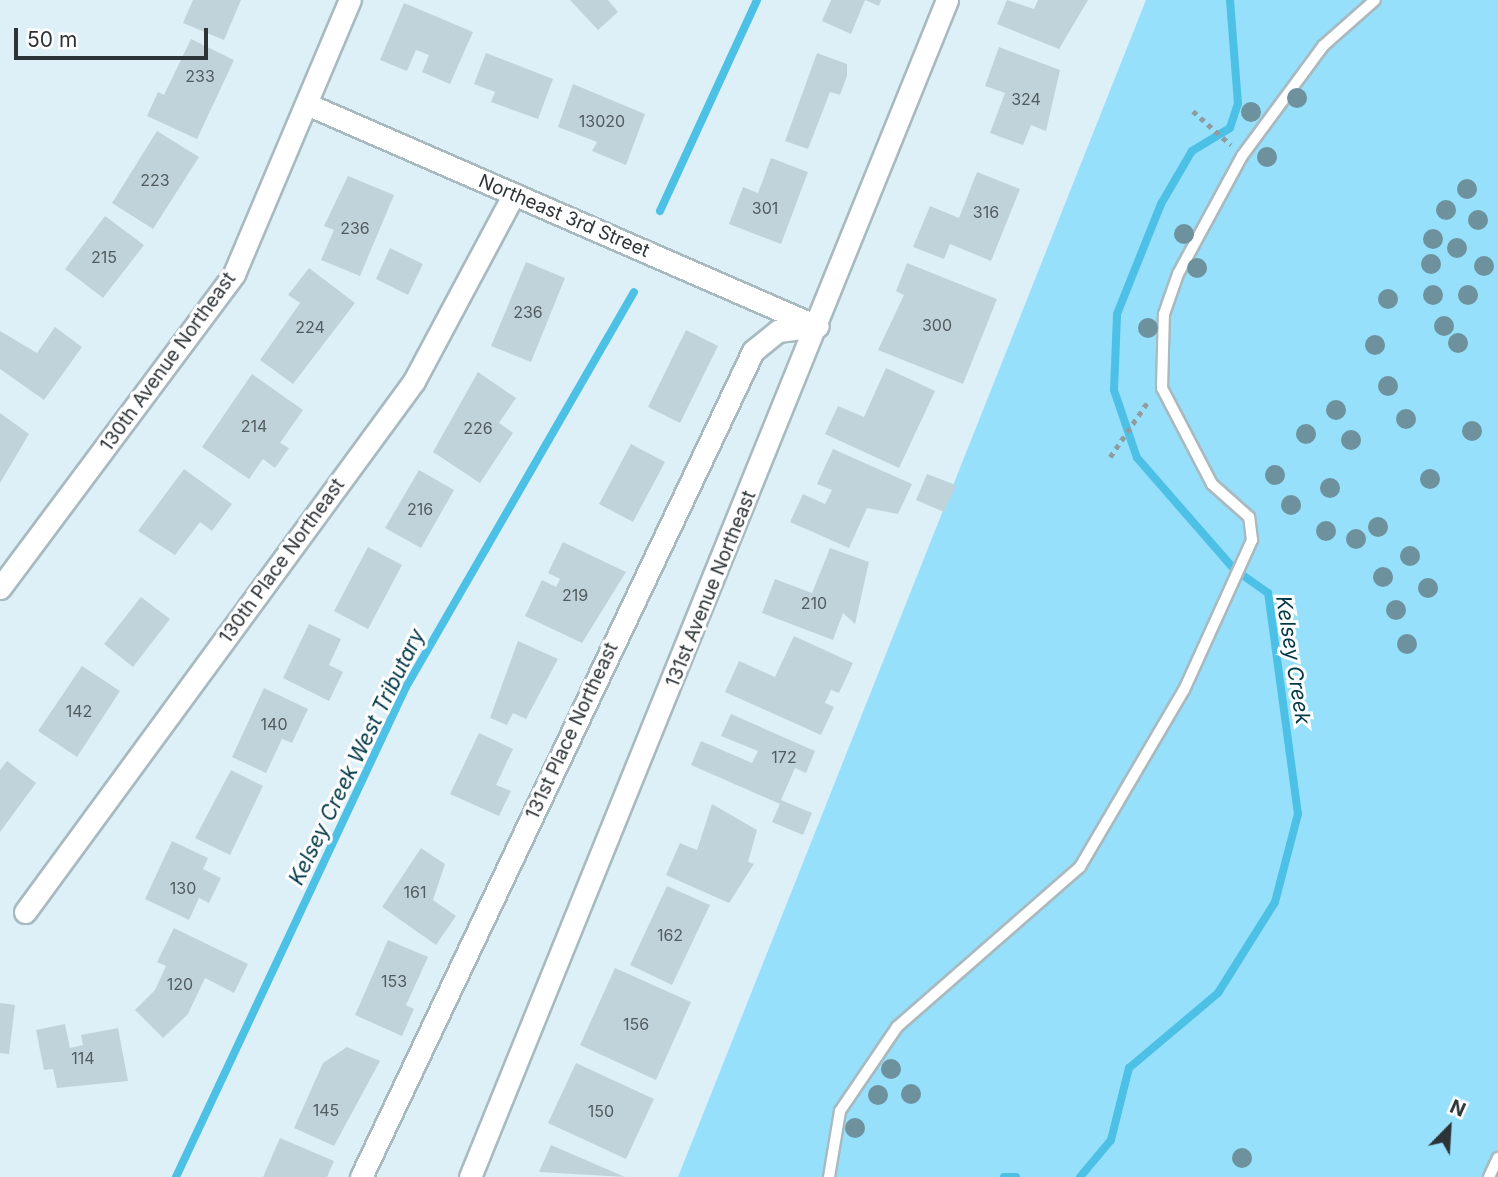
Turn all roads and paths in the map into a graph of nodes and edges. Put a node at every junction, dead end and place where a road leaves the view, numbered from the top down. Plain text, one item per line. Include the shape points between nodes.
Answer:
1 (350, 0) edge
2 (947, 0) edge
3 (1375, 0) edge
4 (309, 105) junction
5 (1193, 111) dead end
6 (1232, 146) dead end
7 (514, 194) junction
8 (818, 326) junction
9 (1145, 402) dead end
10 (1110, 457) dead end
11 (0, 588) edge
12 (25, 912) dead end
13 (1498, 1158) edge
14 (361, 1177) edge
15 (470, 1177) edge
16 (830, 1177) edge
17 (1489, 1177) edge

1 - 4 street, 130th Avenue Northeast
2 - 8 street, 131st Avenue Northeast
3 - 16 lane via 1323,46 1242,156 1178,274 1164,314 1163,388 1212,484 1249,517 1252,540 1228,583 1184,690 1080,867 897,1027 840,1111
4 - 7 street, Northeast 3rd Street
4 - 11 street, 130th Avenue Northeast via 234,274
5 - 6 path
7 - 8 street, Northeast 3rd Street
7 - 12 street, 130th Place Northeast via 414,382
8 - 14 street, 131st Place Northeast via 778,331 753,351
8 - 15 street, 131st Avenue Northeast
9 - 10 path
13 - 17 lane

